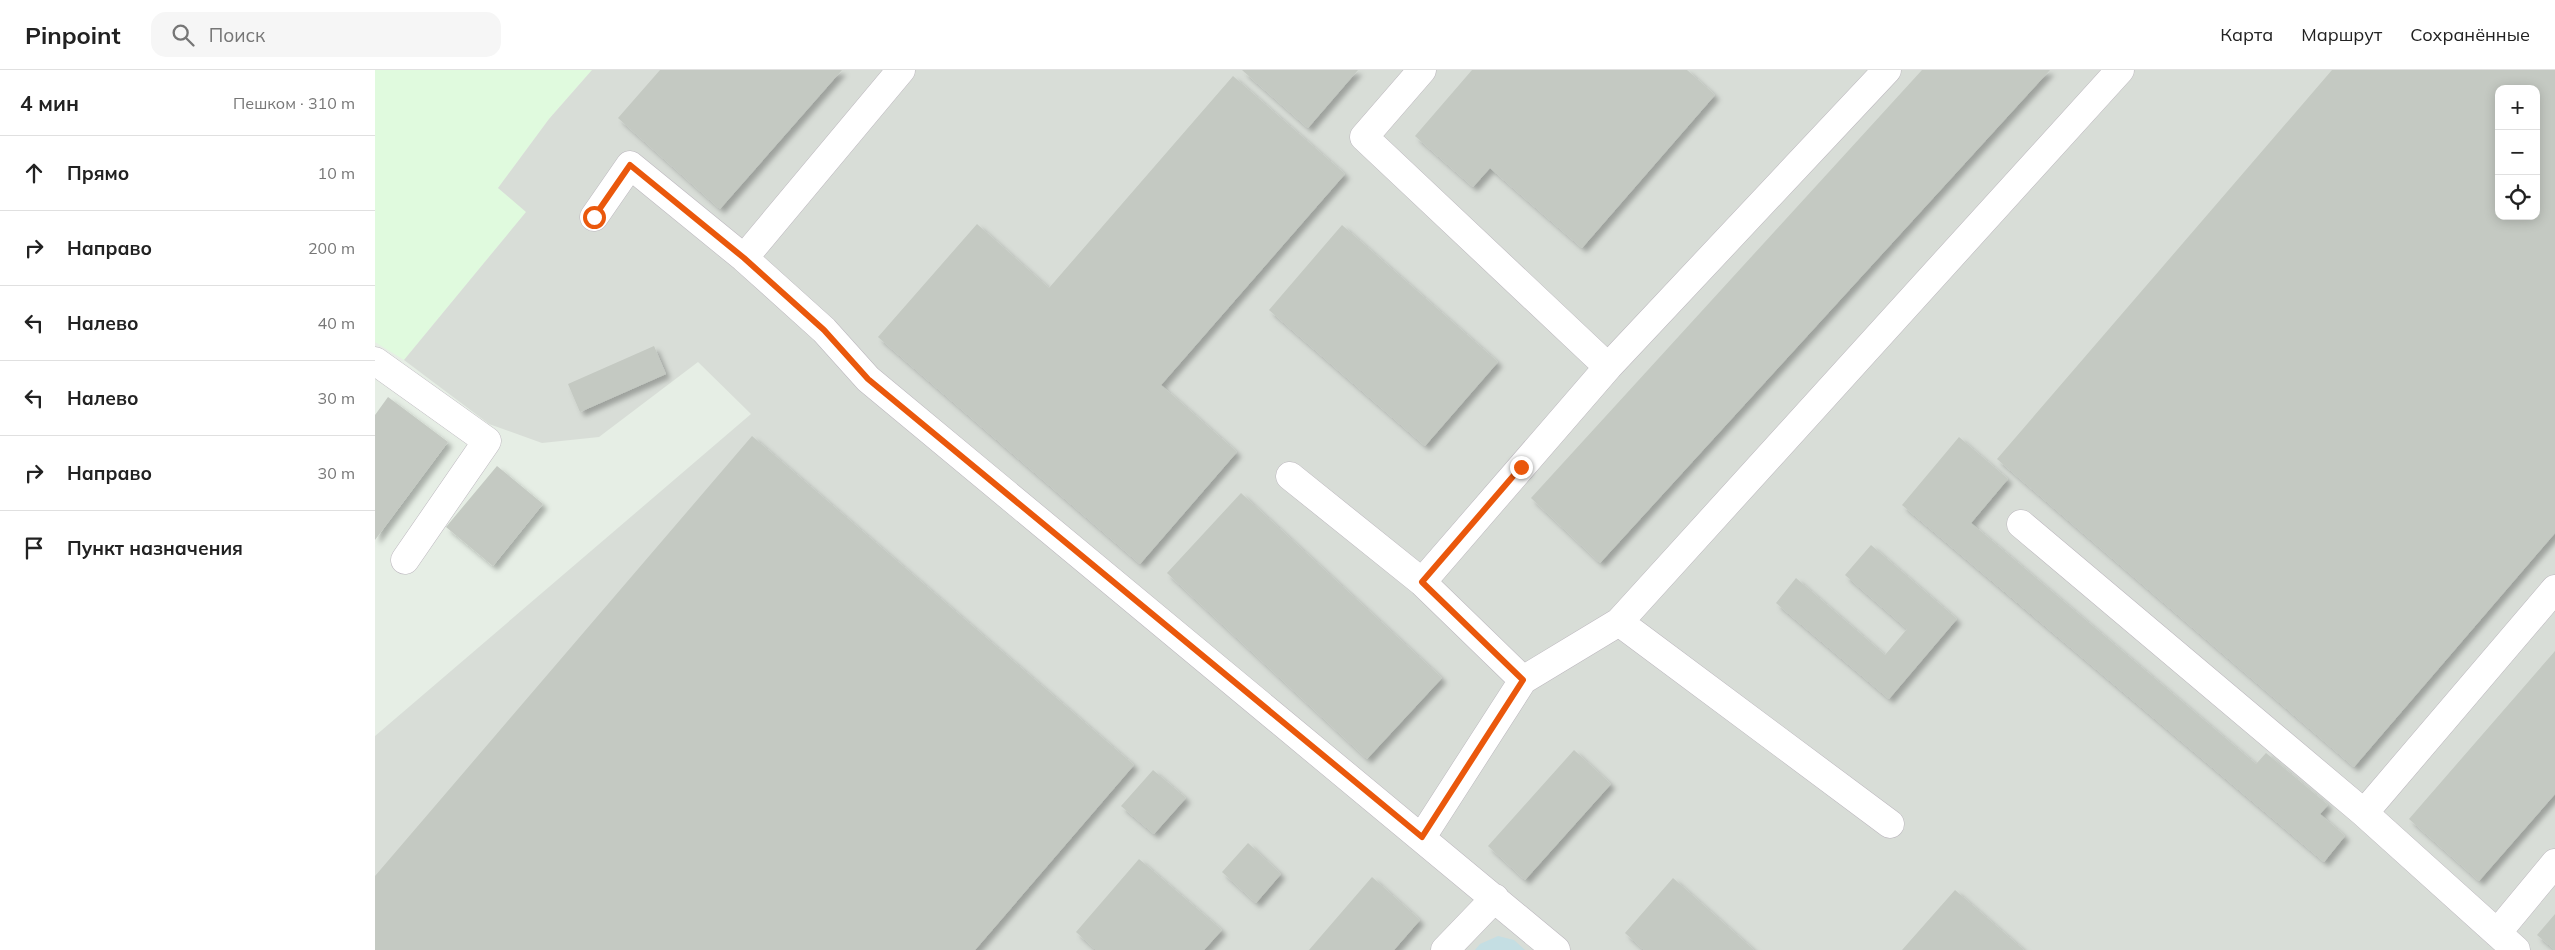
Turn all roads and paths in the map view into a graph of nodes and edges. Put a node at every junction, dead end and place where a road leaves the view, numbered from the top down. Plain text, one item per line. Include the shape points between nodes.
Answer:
1 (901, 70) edge
2 (1422, 70) edge
3 (1887, 70) edge
4 (2120, 70) edge
5 (594, 217) dead end
6 (744, 258) junction
7 (375, 361) edge
8 (1608, 367) junction
9 (1290, 476) dead end
10 (2021, 524) dead end
11 (405, 560) dead end
12 (1422, 582) junction
13 (2555, 589) edge
14 (1619, 622) junction
15 (1523, 680) junction
16 (2364, 813) junction
17 (1890, 824) dead end
18 (1422, 837) junction
19 (2555, 863) edge
20 (1495, 898) junction
21 (2506, 942) edge
22 (1445, 950) edge
23 (1556, 950) edge

1 - 6 street
2 - 8 street via 1364,137
3 - 8 street
4 - 14 street
5 - 6 street via 630,165
6 - 18 street via 824,330 868,379
7 - 11 street via 487,441
8 - 12 street
9 - 12 street
10 - 16 street
12 - 15 street
13 - 16 street
14 - 15 street
14 - 17 street
15 - 18 street
16 - 21 street
18 - 20 street
19 - 21 street
20 - 22 street
20 - 23 street

